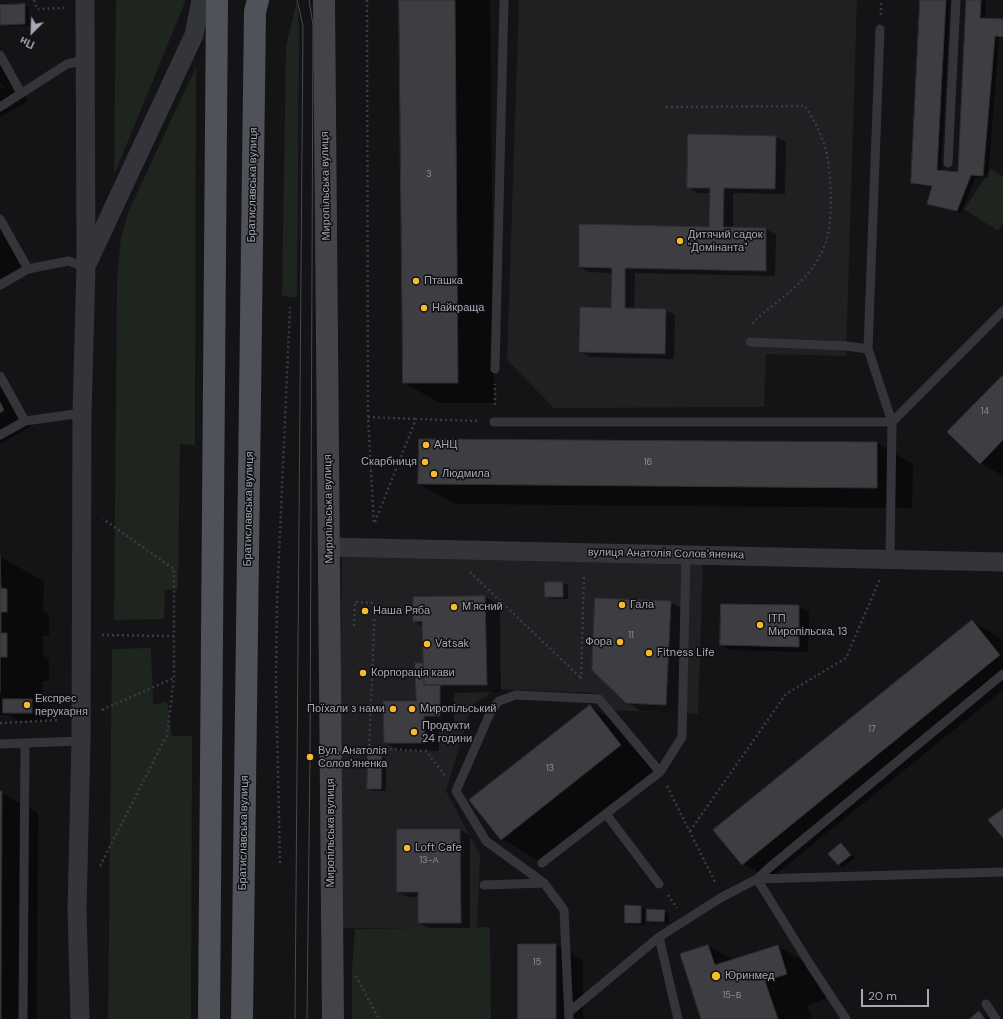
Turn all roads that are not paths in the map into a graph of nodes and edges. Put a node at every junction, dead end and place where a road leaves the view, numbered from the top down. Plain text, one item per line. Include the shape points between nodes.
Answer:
1 (85, 0) edge
2 (201, 0) edge
3 (217, 0) edge
4 (258, 0) edge
5 (324, 0) edge
6 (504, 0) edge
7 (956, 0) edge
8 (880, 29) dead end
9 (0, 55) edge
10 (86, 60) junction
11 (21, 93) junction
12 (0, 106) edge
13 (948, 163) dead end
14 (0, 220) edge
15 (86, 267) junction
16 (28, 269) junction
17 (0, 285) edge
18 (1003, 311) edge
19 (750, 342) road end
20 (868, 349) junction
21 (495, 369) road end
22 (0, 376) edge
23 (82, 413) junction
24 (25, 421) junction
25 (494, 422) road end
26 (892, 422) junction
27 (0, 435) edge
28 (329, 547) junction
29 (686, 554) junction
30 (890, 558) junction
31 (1003, 562) edge
32 (1003, 674) edge
33 (81, 742) junction
34 (25, 743) junction
35 (0, 744) edge
36 (660, 772) junction
37 (606, 814) junction
38 (542, 863) dead end
39 (1003, 872) edge
40 (757, 879) junction
41 (544, 882) junction
42 (659, 884) road end
43 (484, 885) dead end
44 (659, 937) junction
45 (986, 1004) dead end
46 (569, 1016) edge
47 (23, 1019) edge
48 (80, 1019) edge
49 (209, 1019) edge
50 (242, 1019) edge
51 (333, 1019) edge
52 (678, 1019) edge
53 (846, 1019) edge
54 (996, 1019) edge

1 - 10 street
2 - 15 street via 194,35
3 - 49 main road
4 - 50 main road, Братиславська вулиця via 255,12
5 - 28 street, Миропільська вулиця
6 - 21 lane
7 - 13 lane
8 - 20 lane
9 - 11 lane
10 - 11 lane via 67,64
10 - 15 street
11 - 12 lane
14 - 16 lane
15 - 16 lane via 68,261
15 - 23 street
16 - 17 lane
18 - 26 lane
19 - 20 lane
20 - 26 lane
22 - 24 lane
23 - 24 lane
23 - 33 street
24 - 27 lane
25 - 26 lane
26 - 30 lane
28 - 29 street, вулиця Анатолія Соловʼяненка
28 - 51 street, Миропільська вулиця
29 - 30 street, вулиця Анатолія Соловʼяненка
29 - 36 lane via 682,737
30 - 31 street, вулиця Анатолія Соловʼяненка
32 - 40 lane
33 - 34 lane
33 - 48 street via 77,910
34 - 35 lane
34 - 47 lane
36 - 37 lane
36 - 41 lane via 599,699 516,695 499,701 491,711 456,791 486,841
37 - 38 lane
37 - 42 lane
39 - 40 lane
40 - 44 lane via 722,897
40 - 53 lane
41 - 43 lane
41 - 46 lane via 564,910
44 - 46 lane
44 - 52 lane
45 - 54 lane

